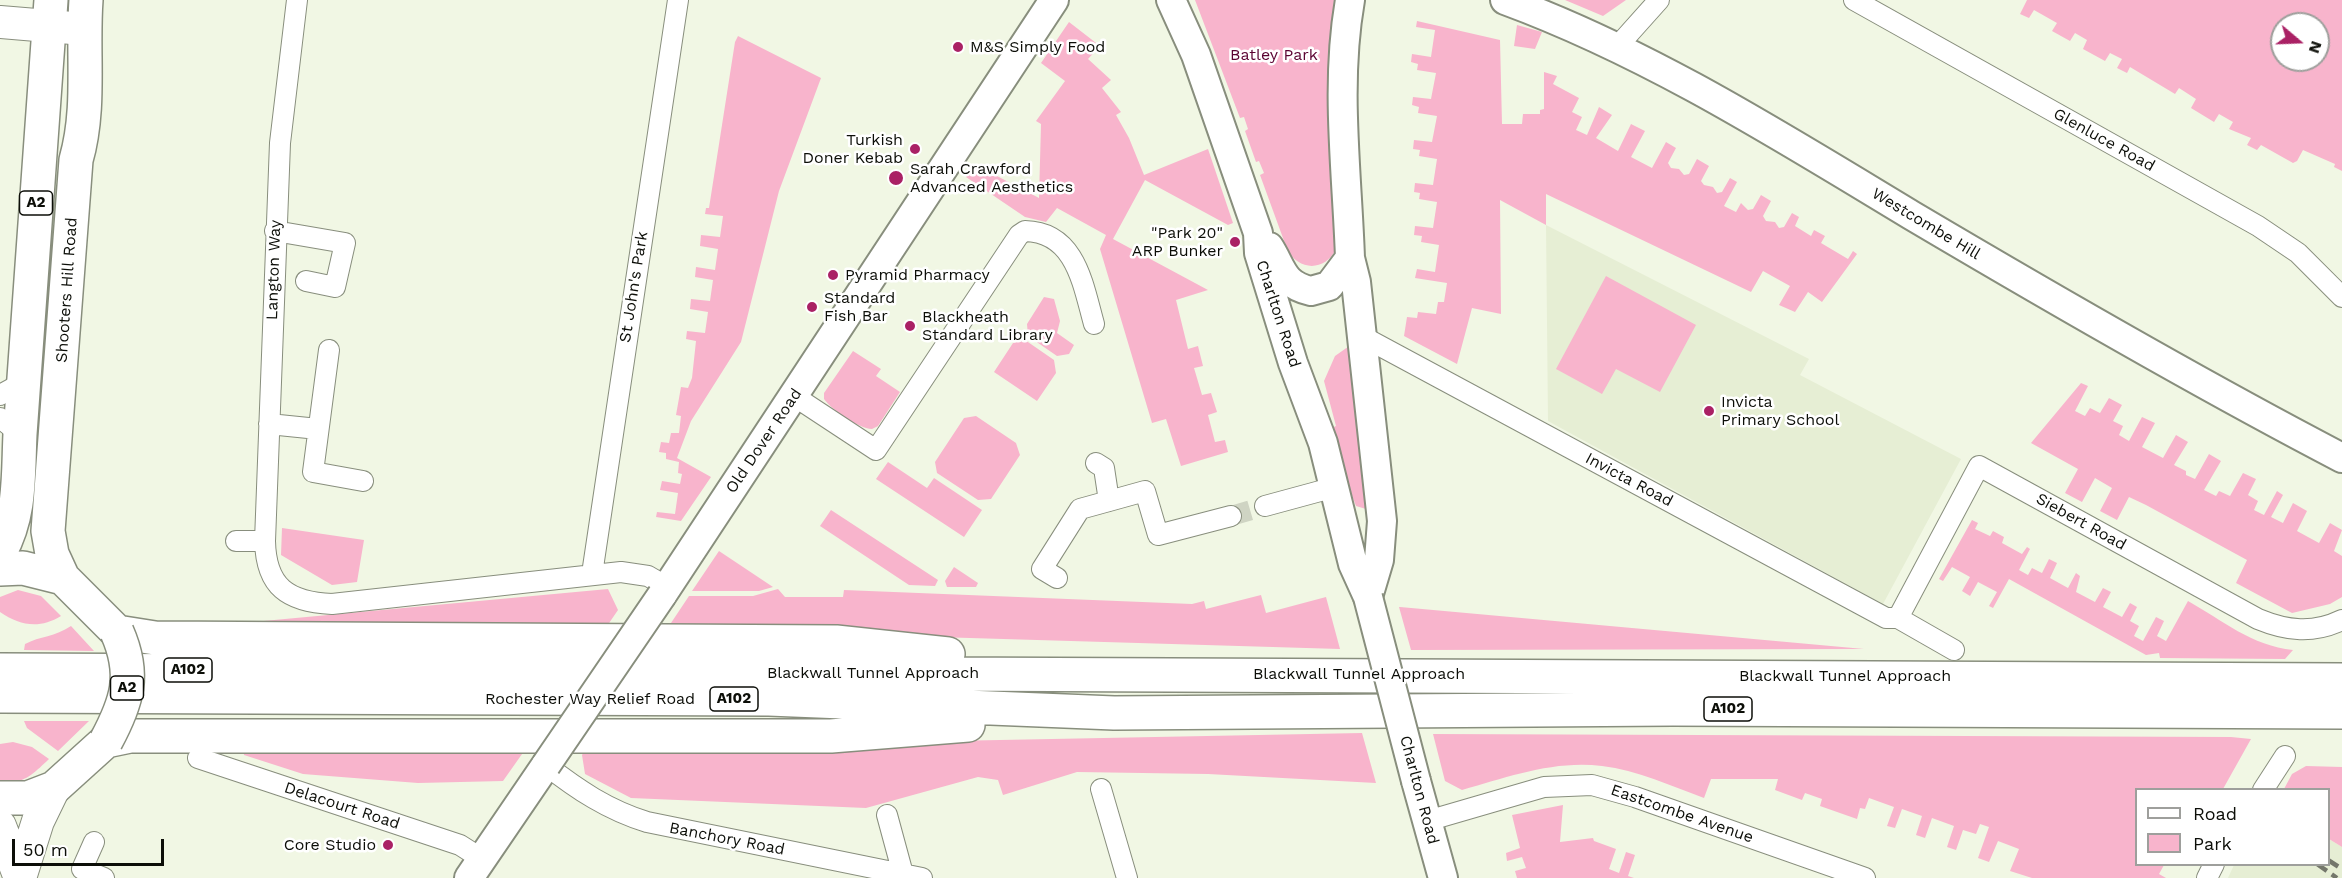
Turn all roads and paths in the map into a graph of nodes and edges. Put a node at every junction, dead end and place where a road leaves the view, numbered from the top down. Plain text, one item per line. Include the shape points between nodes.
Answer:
1 (297, 0) edge
2 (678, 0) edge
3 (1054, 0) edge
4 (1171, 0) edge
5 (1350, 0) edge
6 (1505, 0) edge
7 (1659, 0) edge
8 (1854, 0) edge
9 (50, 13) edge
10 (85, 14) edge
11 (0, 22) edge
12 (1619, 48) junction
13 (275, 231) junction
14 (1258, 233) junction
15 (1350, 258) junction
16 (306, 281) dead end
17 (2342, 297) edge
18 (1094, 324) dead end
19 (1360, 341) junction
20 (329, 350) dead end
21 (12, 388) edge
22 (794, 396) junction
23 (270, 424) junction
24 (10, 426) edge
25 (318, 429) junction
26 (2342, 458) edge
27 (1096, 463) dead end
28 (363, 481) dead end
29 (1335, 487) junction
30 (1109, 501) junction
31 (34, 504) junction
32 (1265, 506) tunnel mouth
33 (1231, 516) tunnel mouth
34 (1343, 520) junction
35 (1382, 521) junction
36 (236, 541) dead end
37 (265, 541) junction
38 (0, 552) edge
39 (0, 569) edge
40 (592, 574) junction
41 (63, 578) junction
42 (1057, 578) dead end
43 (665, 591) junction
44 (1368, 597) junction
45 (1898, 618) junction
46 (2342, 620) edge
47 (117, 632) junction
48 (1954, 650) dead end
49 (0, 670) edge
50 (1114, 674) junction
51 (2342, 680) edge
52 (0, 696) edge
53 (2342, 712) edge
54 (1114, 713) junction
55 (106, 741) junction
56 (2285, 756) dead end
57 (198, 758) dead end
58 (549, 776) junction
59 (54, 788) junction
60 (2264, 788) edge
61 (1101, 789) dead end
62 (0, 798) edge
63 (887, 815) dead end
64 (1427, 821) junction
65 (0, 826) edge
66 (94, 842) dead end
67 (476, 868) edge
68 (913, 876) edge
69 (20, 878) edge
70 (104, 878) edge
71 (1127, 878) edge
72 (1443, 878) edge
73 (1865, 878) edge

1 - 13 street, Langton Way via 284,100
2 - 40 street, St John's Park
3 - 22 main road, Old Dover Road
4 - 14 main road, Charlton Road via 1196,55
5 - 15 main road via 1343,34 1341,81
6 - 12 main road, Westcombe Hill
7 - 12 street
8 - 17 street, Glenluce Road via 2258,226 2298,253
9 - 10 main road
9 - 11 main road
9 - 21 highway, Shooters Hill Road / A2
10 - 31 highway, Shooters Hill Road / A2 via 83,124
12 - 26 main road, Westcombe Hill via 1742,115 2002,269
13 - 16 street via 345,243 335,287
13 - 23 street, Langton Way
14 - 15 main road via 1284,275 1304,290 1318,291 1329,286
14 - 29 main road, Charlton Road via 1259,253
15 - 19 main road via 1356,282
18 - 22 street via 1080,274 1068,251 1052,238 1025,231 1018,235 876,450
19 - 35 main road
19 - 45 street, Invicta Road via 1371,341 1886,618
20 - 25 street
21 - 24 highway, Shooters Hill Road / A2
22 - 43 main road, Old Dover Road
23 - 25 street
23 - 37 street, Langton Way
24 - 31 highway, Shooters Hill Road / A2
25 - 28 street via 313,472
27 - 30 street via 1104,468
29 - 32 street
29 - 34 main road, Charlton Road
30 - 33 street via 1145,491 1158,535
30 - 42 street via 1080,509 1042,569
31 - 38 highway, Shooters Hill Road / A2 via 12,529
31 - 41 highway, Shooters Hill Road / A2 via 48,531 52,554
34 - 35 main road via 1362,526
34 - 44 main road, Charlton Road via 1353,564
35 - 44 main road via 1379,560
36 - 37 street
37 - 40 street, Langton Way via 272,577 284,591 314,603 353,602
39 - 41 highway via 23,568
40 - 43 street, Langton Way via 642,574
41 - 47 highway, A2
43 - 58 main road, Old Dover Road, bridge
44 - 64 main road, Charlton Road, bridge
45 - 46 street, Siebert Road via 1979,466 2258,619 2292,630 2310,630
45 - 48 street, Invicta Road
47 - 50 highway via 172,638 836,642
47 - 55 highway, A2, bridge via 128,668 126,698
49 - 50 highway, Blackwall Tunnel Approach / A102
50 - 51 highway, Blackwall Tunnel Approach / A102
52 - 54 highway, Rochester Way Relief Road / A102 via 769,699
53 - 54 highway, Blackwall Tunnel Approach / A102 via 1673,709
54 - 55 highway via 831,736 167,734
55 - 59 highway, A2
56 - 60 street
57 - 67 street, Delacourt Road via 460,844
58 - 67 main road, Old Dover Road
58 - 68 street, Banchory Road via 604,806 647,822
59 - 62 highway, A2 via 28,798
59 - 69 main road via 38,821
61 - 71 street
63 - 68 street
64 - 72 main road, Charlton Road
64 - 73 street, Eastcombe Avenue via 1544,787 1592,785 1635,796
65 - 69 main road
66 - 70 street via 82,869

